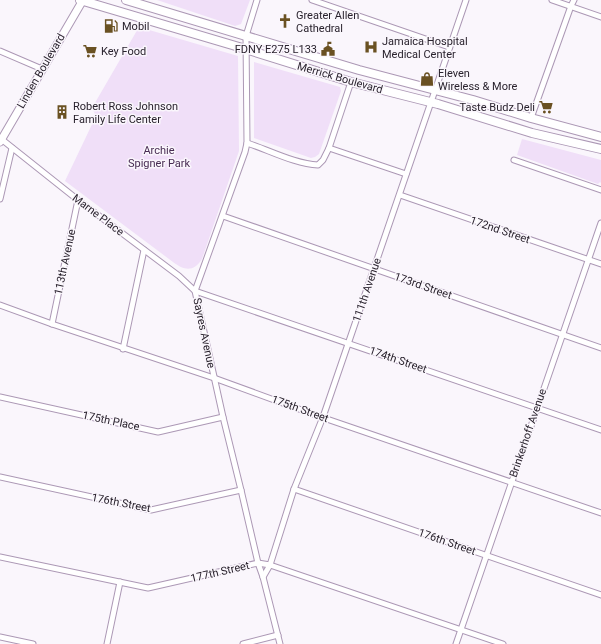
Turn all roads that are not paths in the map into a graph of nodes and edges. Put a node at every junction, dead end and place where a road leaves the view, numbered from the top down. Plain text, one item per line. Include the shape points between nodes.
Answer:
1 (82, 0) edge
2 (126, 0) edge
3 (257, 0) edge
4 (312, 0) edge
5 (466, 0) edge
6 (552, 0) edge
7 (574, 0) edge
8 (571, 6) junction
9 (601, 17) edge
10 (246, 36) junction
11 (449, 47) junction
12 (246, 49) junction
13 (0, 50) edge
14 (42, 69) junction
15 (351, 82) junction
16 (435, 90) junction
17 (430, 102) junction
18 (531, 118) junction
19 (601, 137) edge
20 (1, 140) edge
21 (247, 143) junction
22 (12, 148) junction
23 (328, 148) junction
24 (601, 149) edge
25 (514, 160) dead end
26 (406, 174) junction
27 (601, 190) edge
28 (400, 195) junction
29 (0, 199) edge
30 (78, 200) junction
31 (223, 216) junction
32 (601, 222) edge
33 (144, 250) junction
34 (588, 259) junction
35 (601, 264) edge
36 (374, 270) junction
37 (195, 291) junction
38 (0, 305) edge
39 (52, 324) junction
40 (562, 334) junction
41 (349, 343) junction
42 (601, 348) edge
43 (123, 349) junction
44 (214, 378) junction
45 (0, 397) edge
46 (537, 408) junction
47 (223, 417) junction
48 (323, 417) junction
49 (601, 430) edge
50 (0, 477) edge
51 (511, 482) junction
52 (294, 489) junction
53 (241, 490) junction
54 (601, 513) edge
55 (486, 556) junction
56 (0, 557) edge
57 (258, 563) junction
58 (270, 565) junction
59 (263, 577) junction
60 (120, 582) junction
61 (601, 595) edge
62 (461, 630) junction
63 (278, 635) junction
64 (0, 637) edge
65 (34, 644) edge
66 (107, 644) edge
67 (243, 644) edge
68 (280, 644) edge
69 (456, 644) edge
70 (503, 644) edge

1 - 12 main road, Merrick Boulevard
1 - 14 main road, Linden Boulevard
2 - 10 main road, Merrick Boulevard
3 - 10 street, Sayres Avenue
4 - 11 street
5 - 11 street, 111th Avenue
6 - 8 street
7 - 8 street
8 - 9 street
8 - 18 street
10 - 12 street, Sayres Avenue
10 - 16 main road, Merrick Boulevard
11 - 16 street, 111th Avenue
12 - 15 main road, Merrick Boulevard
12 - 21 street, Sayres Avenue
13 - 14 street
14 - 20 main road, Linden Boulevard
15 - 17 main road, Merrick Boulevard
15 - 23 street
16 - 17 street, 111th Avenue
16 - 18 main road, Merrick Boulevard
17 - 24 main road, Merrick Boulevard
17 - 26 street, 111th Avenue
18 - 19 main road, Merrick Boulevard
20 - 22 street, Marne Place
21 - 23 street via 312,165 318,165 323,160
21 - 31 street, Sayres Avenue
22 - 29 street
22 - 30 street, Marne Place
23 - 26 street
25 - 27 street
26 - 28 street, 111th Avenue
28 - 34 street, 172nd Street
28 - 36 street, 111th Avenue
30 - 33 street, Marne Place
30 - 39 street, 113th Avenue
31 - 36 street, 173rd Street
31 - 37 street, Sayres Avenue
32 - 34 street, Brinkerhoff Avenue
33 - 37 street, Marne Place
33 - 43 street
34 - 35 street, 172nd Street
34 - 40 street, Brinkerhoff Avenue
36 - 40 street, 173rd Street
36 - 41 street, 111th Avenue
37 - 41 street, 174th Street
37 - 44 street, Sayres Avenue
38 - 39 street, 175th Street
39 - 43 street, 175th Street
40 - 42 street, 173rd Street
40 - 46 street, Brinkerhoff Avenue
41 - 46 street, 174th Street
41 - 48 street, 111th Avenue
43 - 44 street, 175th Street
44 - 47 street, Sayres Avenue
44 - 48 street, 175th Street
45 - 47 street, 175th Place via 158,432
46 - 49 street, 174th Street
46 - 51 street, Brinkerhoff Avenue
47 - 53 street, Sayres Avenue
48 - 51 street, 175th Street
48 - 52 street, 111th Avenue
50 - 53 street, 176th Street via 151,510
51 - 54 street, 175th Street
51 - 55 street, Brinkerhoff Avenue
52 - 55 street, 176th Street
52 - 58 street, 111th Avenue
53 - 57 street, Sayres Avenue
55 - 61 street, 176th Street
55 - 62 street, Brinkerhoff Avenue
56 - 60 street, 177th Street
57 - 58 street, 177th Street
57 - 59 street, Sayres Avenue
57 - 60 street, 177th Street via 148,588
58 - 59 street, 111th Avenue
58 - 62 street, 177th Street
59 - 63 street, Sayres Avenue
60 - 66 street
62 - 69 street, Brinkerhoff Avenue
62 - 70 street, 177th Street
63 - 67 street
63 - 68 street, Sayres Avenue
64 - 65 street

